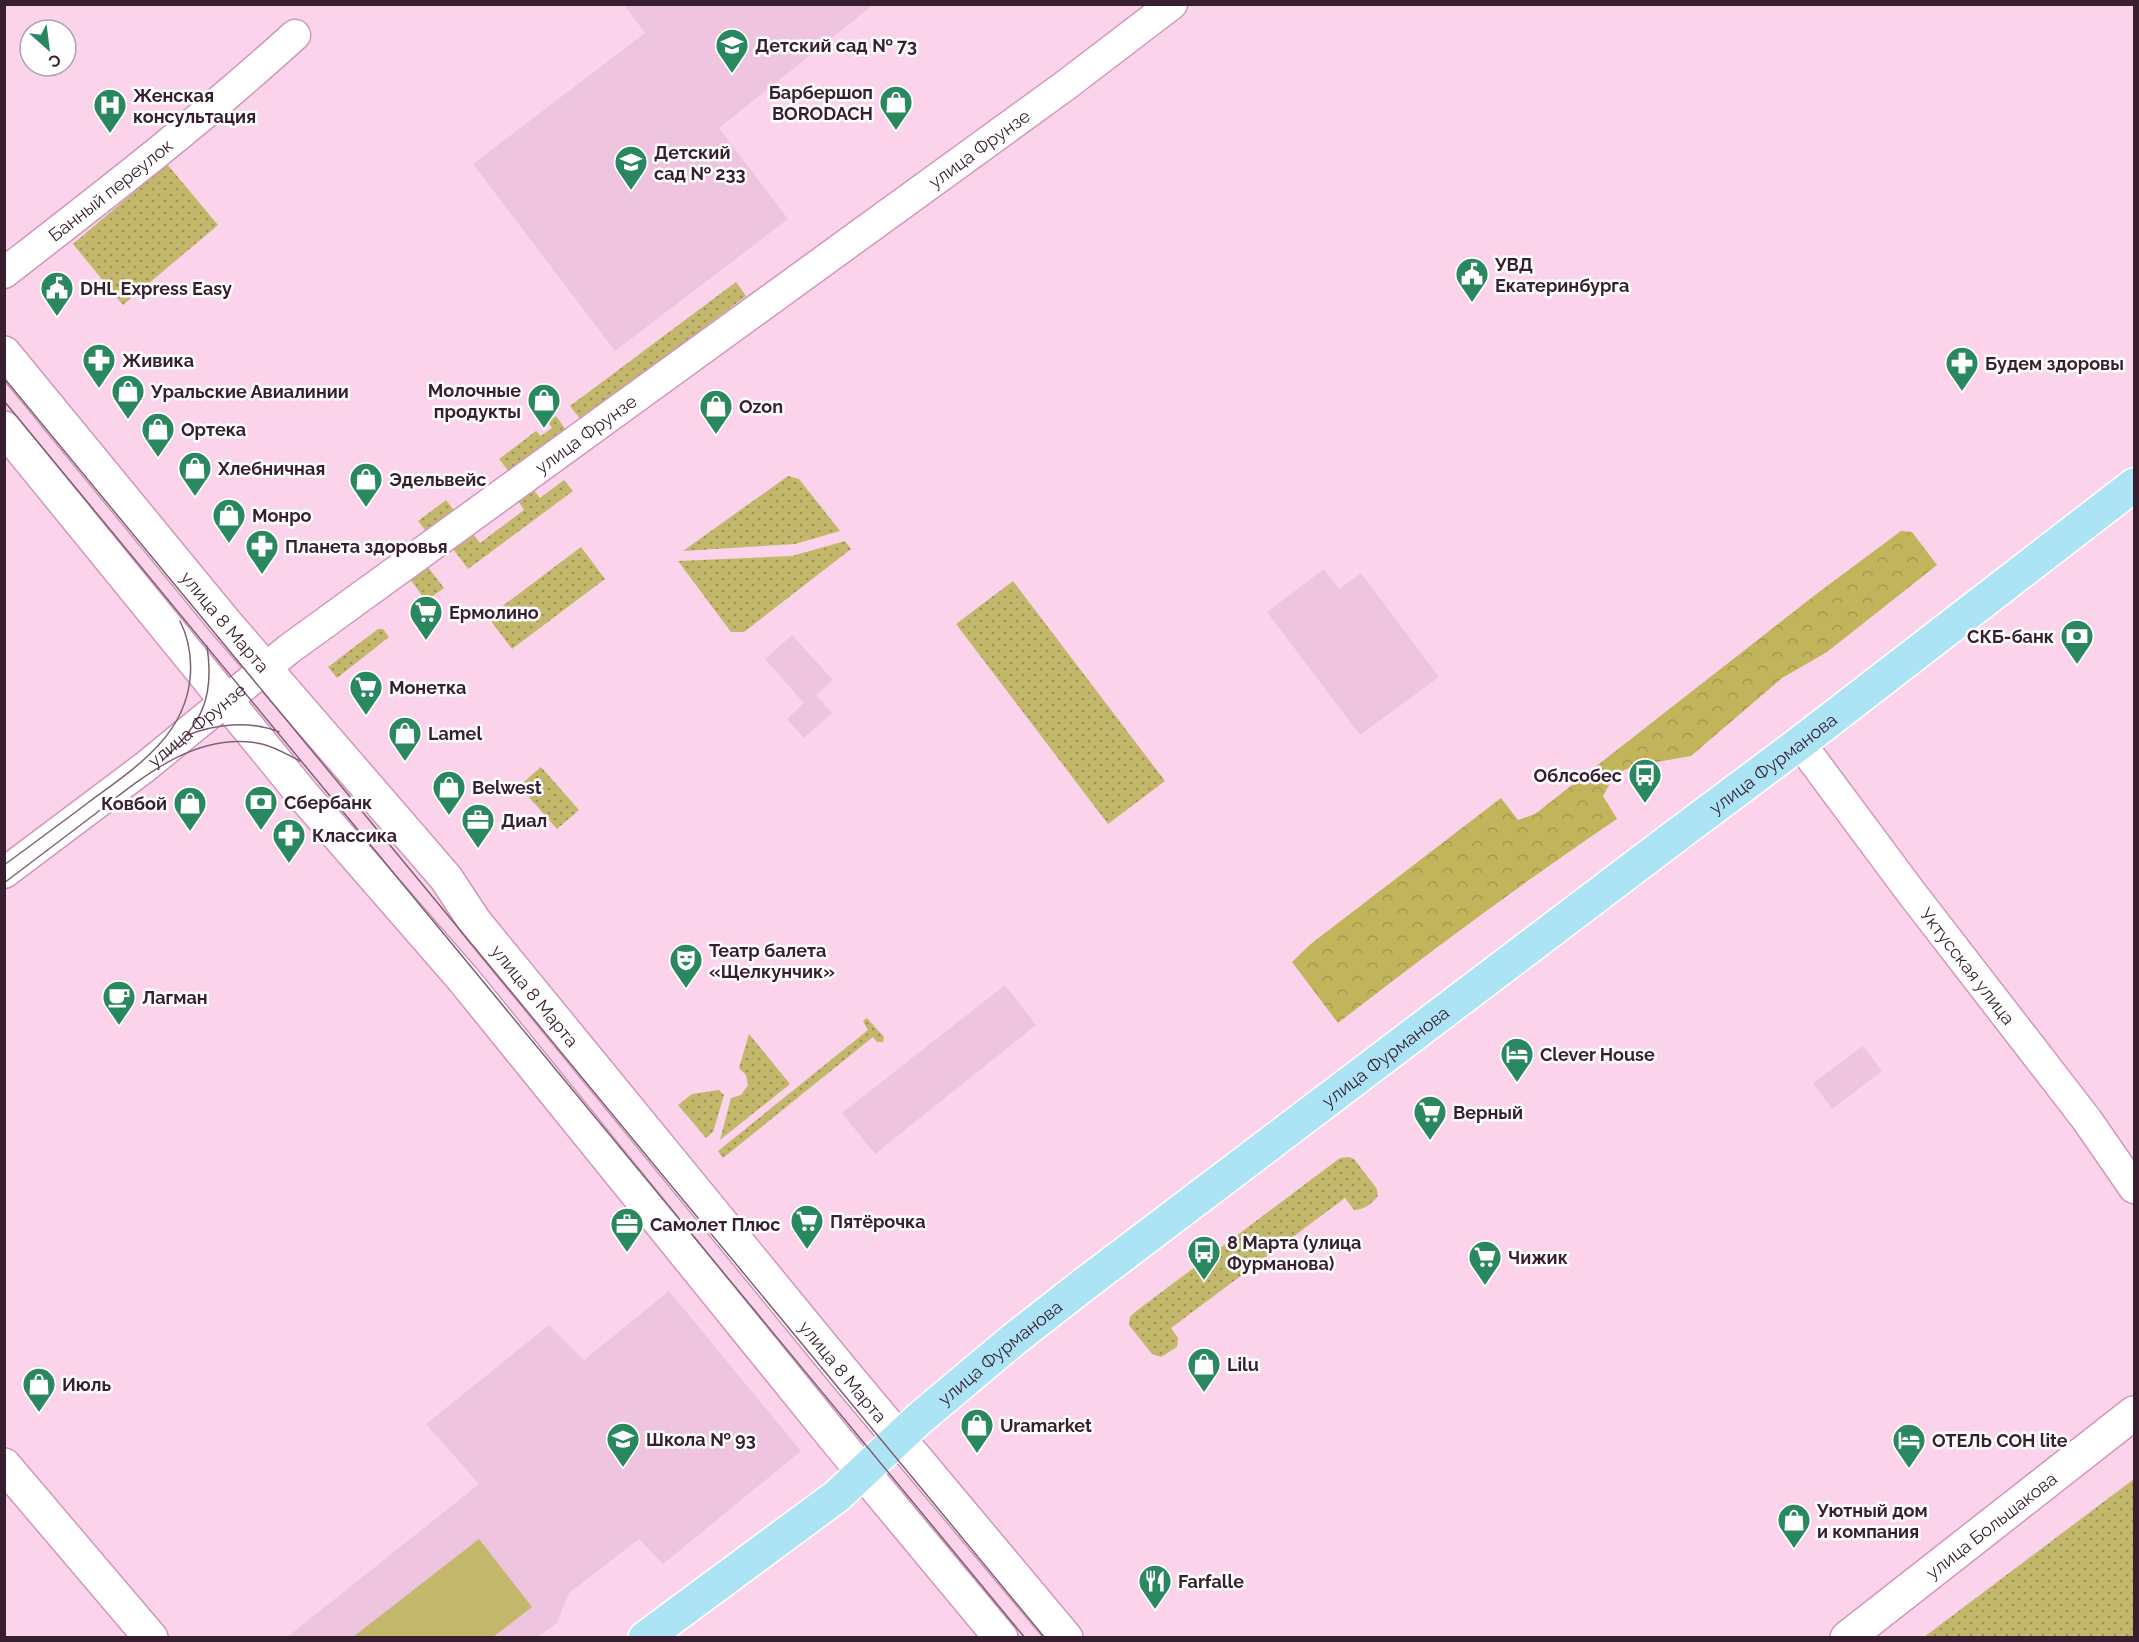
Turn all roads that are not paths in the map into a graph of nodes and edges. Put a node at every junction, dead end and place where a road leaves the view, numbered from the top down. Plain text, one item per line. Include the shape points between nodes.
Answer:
1 (1172, 4) edge
2 (296, 35) dead end
3 (4, 273) edge
4 (4, 353) edge
5 (4, 428) edge
6 (2134, 485) edge
7 (265, 668) junction
8 (226, 701) junction
9 (1800, 743) junction
10 (4, 873) edge
11 (2134, 1188) edge
12 (2134, 1413) edge
13 (899, 1438) junction
14 (4, 1465) edge
15 (863, 1472) junction
16 (151, 1638) edge
17 (645, 1638) edge
18 (1001, 1638) edge
19 (1066, 1638) edge
20 (1847, 1638) edge

1 - 7 street, улица Фрунзе
2 - 3 street, Банный переулок via 176,137
4 - 7 main road, улица 8 Марта
5 - 8 main road
6 - 9 main road, улица Фурманова
7 - 8 street, улица Фрунзе
7 - 13 main road, улица 8 Марта via 446,878 482,930
8 - 10 street, улица Фрунзе
8 - 15 main road via 464,980
9 - 11 street, Уктусская улица via 2087,1120
9 - 13 main road, улица Фурманова via 1082,1286
12 - 20 main road, улица Большакова
13 - 15 main road, улица Фурманова
13 - 19 main road, улица 8 Марта
14 - 16 main road
15 - 17 main road, улица Фурманова via 837,1496
15 - 18 main road

